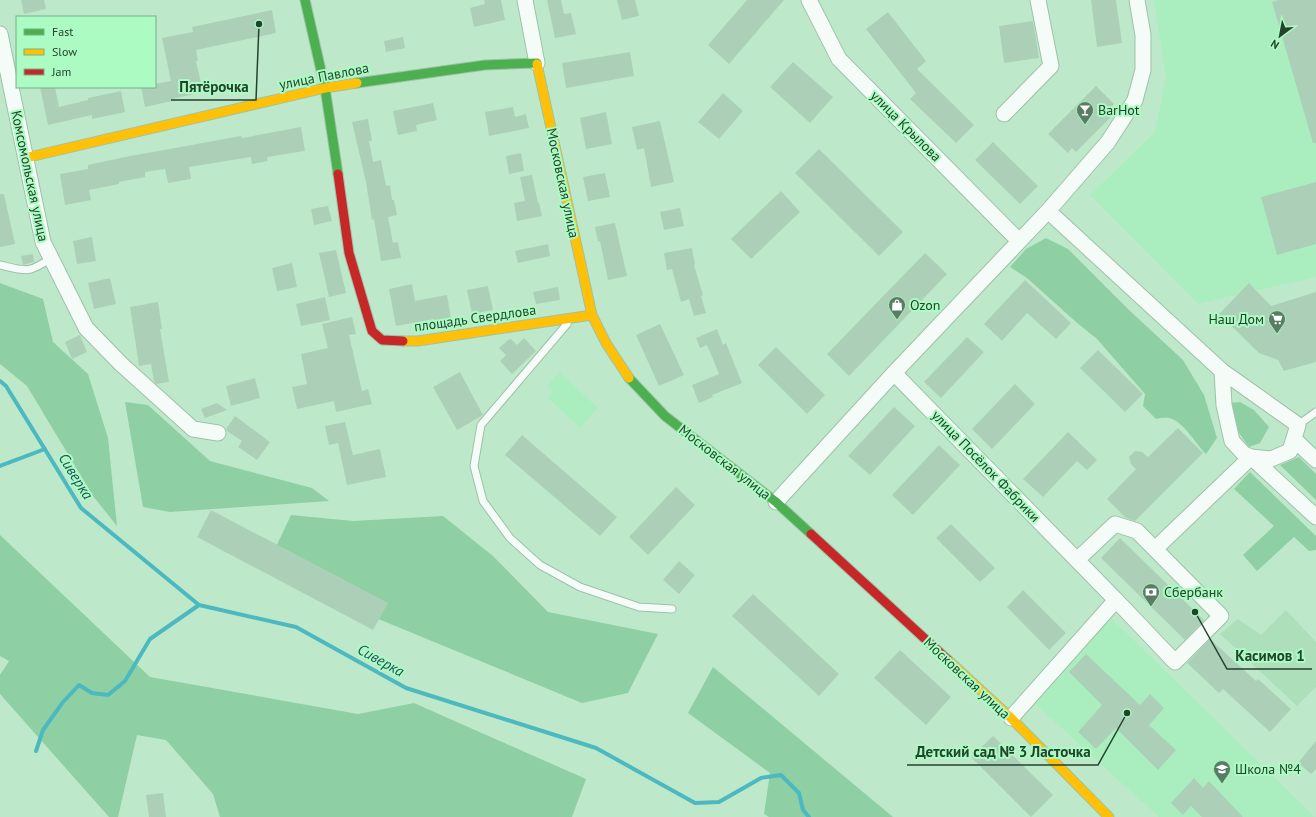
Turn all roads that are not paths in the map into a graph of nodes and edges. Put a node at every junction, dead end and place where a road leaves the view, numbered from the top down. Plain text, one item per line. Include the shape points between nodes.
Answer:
1 (305, 0) edge
2 (525, 0) edge
3 (809, 0) edge
4 (1038, 0) edge
5 (1137, 0) edge
6 (0, 34) edge
7 (537, 63) junction
8 (325, 88) junction
9 (1004, 114) dead end
10 (25, 158) junction
11 (1048, 211) junction
12 (1019, 241) junction
13 (51, 258) junction
14 (0, 265) edge
15 (592, 316) junction
16 (571, 319) junction
17 (1222, 371) junction
18 (894, 373) junction
19 (1316, 412) edge
20 (1296, 432) junction
21 (218, 434) dead end
22 (1250, 458) junction
23 (1316, 460) edge
24 (776, 502) junction
25 (1316, 517) edge
26 (1155, 549) junction
27 (1078, 559) junction
28 (1116, 600) junction
29 (672, 609) dead end
30 (1011, 718) junction
31 (1109, 817) edge

1 - 8 main road, площадь Свердлова
2 - 7 street, Московская улица
3 - 12 street, улица Крылова via 839,58
4 - 9 street via 1051,66
5 - 11 street via 1143,35 1143,70 1135,100 1108,142
6 - 10 street, Комсомольская улица
7 - 8 main road, улица Павлова via 485,65
7 - 15 main road, Московская улица
8 - 10 main road, улица Павлова
8 - 16 main road, площадь Свердлова via 349,253 372,331 382,340 418,341
10 - 13 street, Комсомольская улица via 43,242
11 - 12 street
11 - 17 street
12 - 18 street
13 - 14 lane via 37,268 25,271
13 - 21 street, Комсомольская улица via 86,328 121,364 193,429
15 - 16 main road, площадь Свердлова
15 - 24 main road, Московская улица via 628,377 665,416
16 - 29 lane via 481,425 474,466 482,501 510,538 540,564 567,580 639,607
17 - 20 street
17 - 22 street via 1224,405 1232,441
18 - 24 street
18 - 27 street, улица Посёлок Фабрики
19 - 20 lane
20 - 22 street via 1290,450 1271,459
20 - 23 street
22 - 25 street
22 - 26 street
24 - 30 main road, Московская улица
26 - 27 street, улица Посёлок Фабрики via 1137,531 1115,524
26 - 28 street, улица Посёлок Фабрики via 1221,616 1175,662
27 - 28 street, улица Посёлок Фабрики
28 - 30 street
30 - 31 main road, Московская улица

